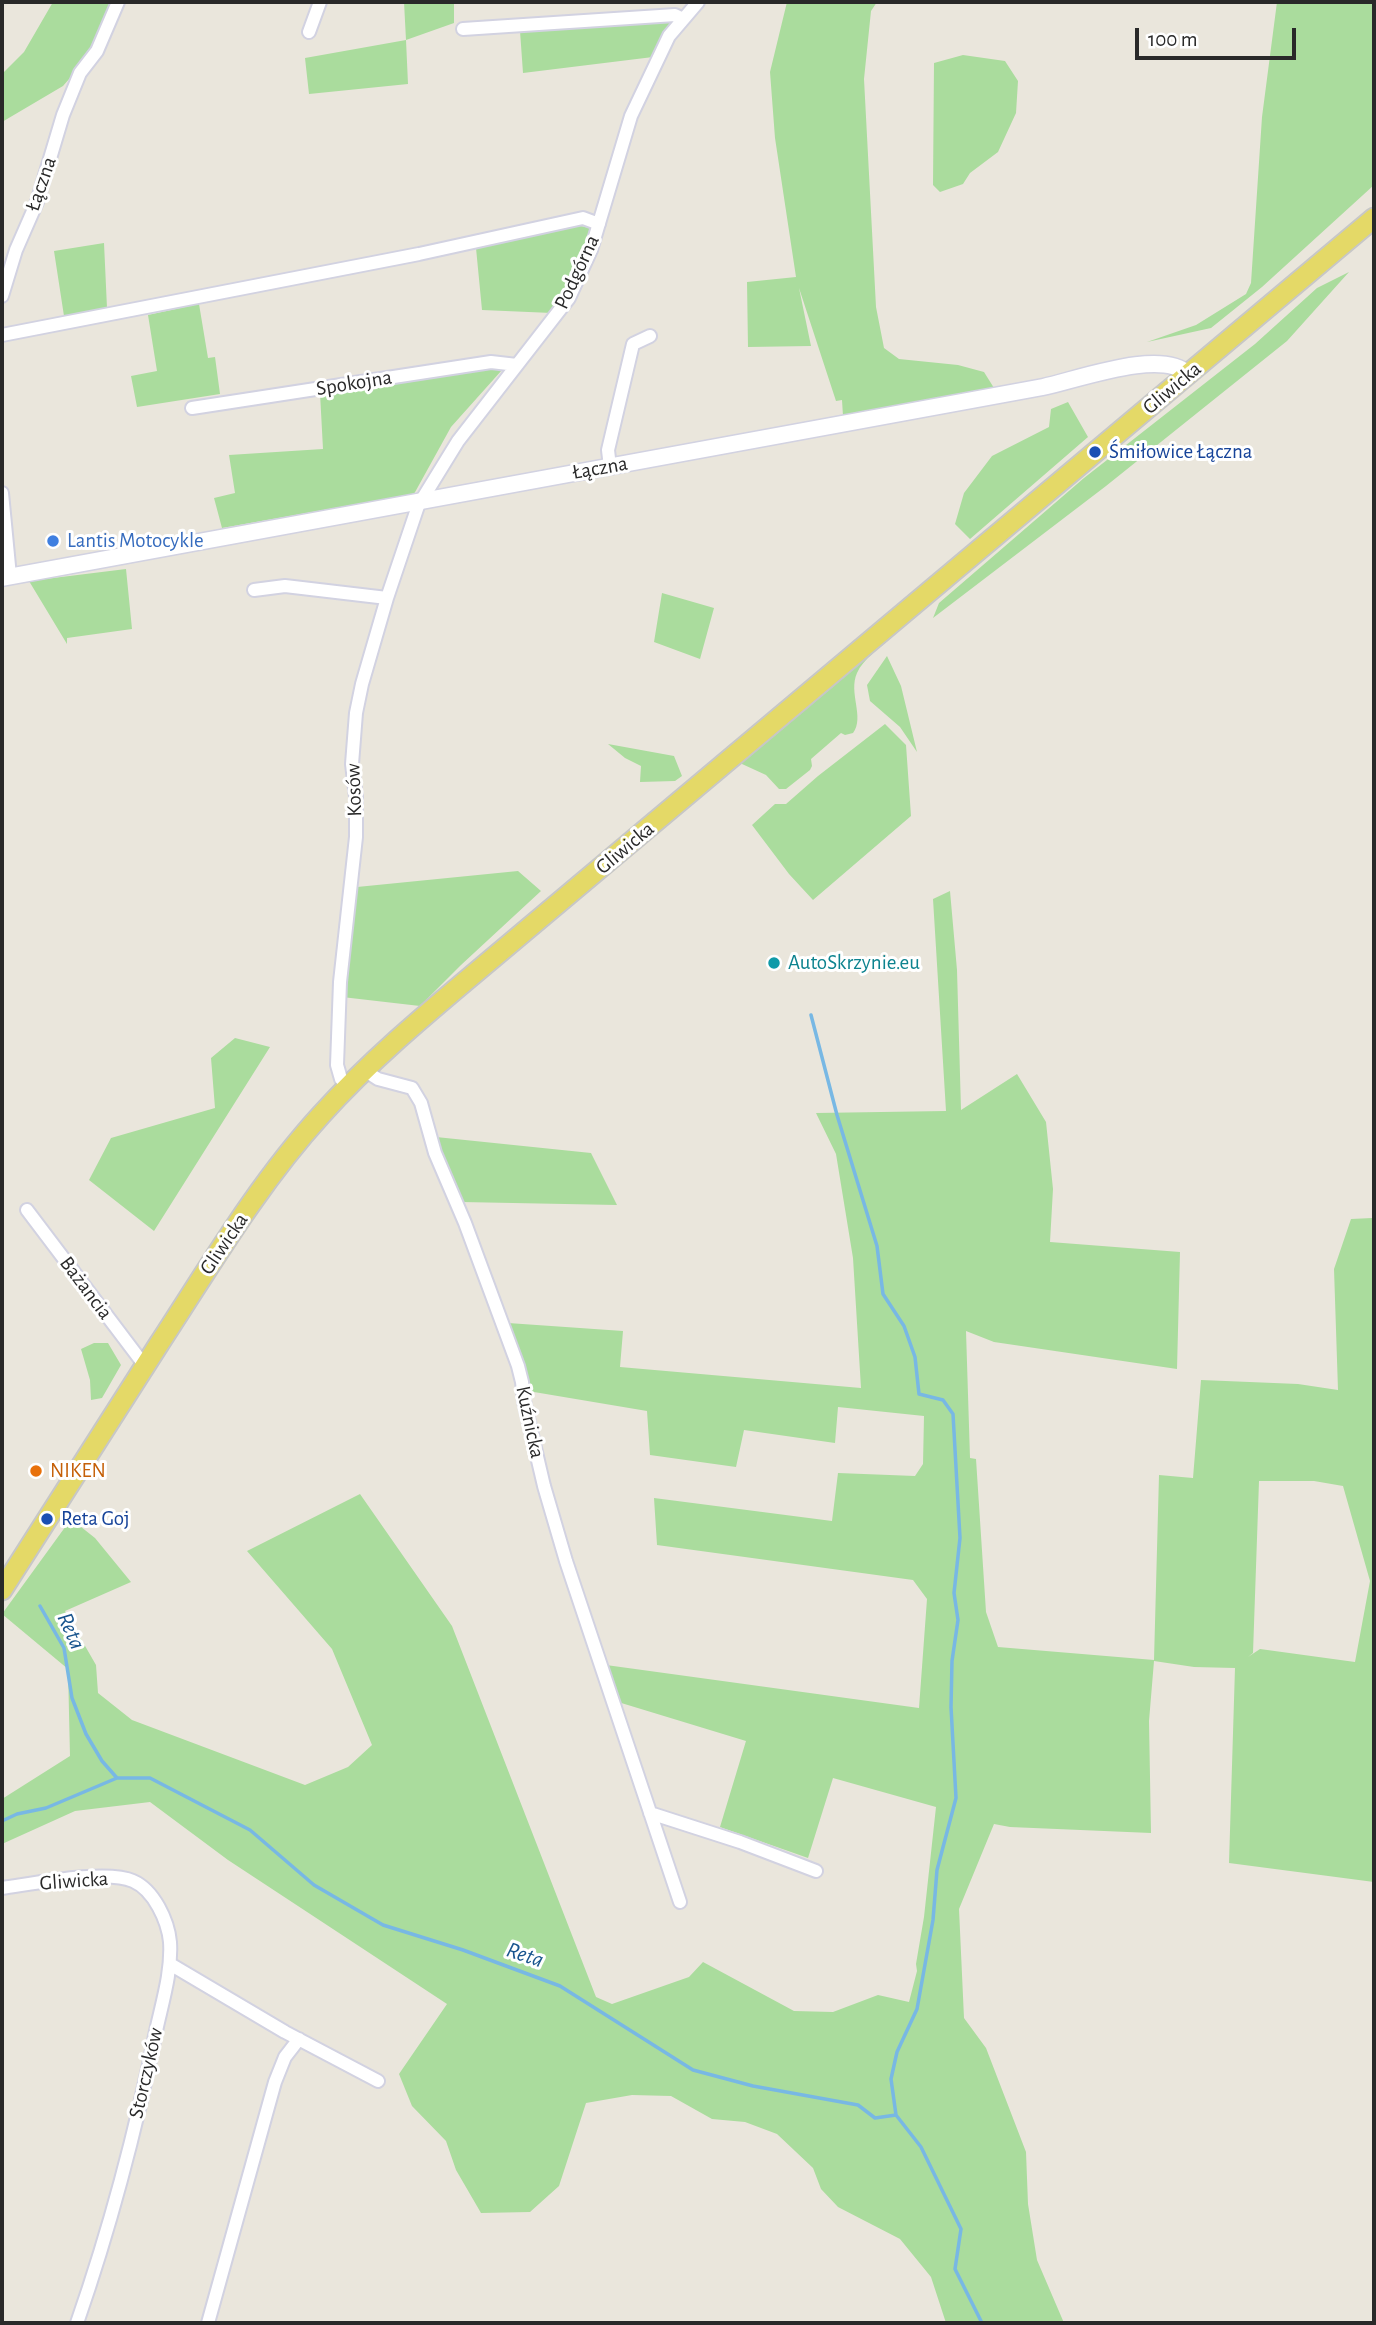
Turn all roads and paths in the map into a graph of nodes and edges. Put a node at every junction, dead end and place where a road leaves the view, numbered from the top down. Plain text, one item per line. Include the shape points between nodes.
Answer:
1 (118, 2) edge
2 (320, 2) edge
3 (698, 2) edge
4 (683, 19) junction
5 (463, 29) dead end
6 (309, 32) dead end
7 (1374, 218) edge
8 (600, 223) junction
9 (2, 296) edge
10 (2, 335) edge
11 (650, 336) dead end
12 (517, 365) junction
13 (1188, 374) junction
14 (192, 408) dead end
15 (610, 467) junction
16 (2, 493) edge
17 (423, 499) junction
18 (6, 577) edge
19 (254, 590) dead end
20 (387, 598) junction
21 (364, 1070) junction
22 (348, 1086) junction
23 (27, 1210) dead end
24 (145, 1366) junction
25 (2, 1590) edge
26 (650, 1813) junction
27 (817, 1871) dead end
28 (2, 1888) edge
29 (680, 1902) dead end
30 (170, 1964) junction
31 (299, 2039) junction
32 (378, 2081) dead end
33 (77, 2323) edge
34 (208, 2323) edge

1 - 9 street, Łączna via 63,115
2 - 6 street
3 - 4 street, Podgórna
4 - 5 street via 675,15
4 - 8 street, Podgórna via 669,36 631,117
7 - 13 main road, Gliwicka
8 - 10 street via 583,218
8 - 12 street, Podgórna via 569,299
11 - 15 street via 634,344 608,450
12 - 14 street, Spokojna via 491,362
12 - 17 street, Podgórna via 458,441
13 - 15 street, Łączna via 1172,365 1148,364
13 - 21 main road, Gliwicka
15 - 17 street, Łączna
16 - 18 street, Łączna
17 - 18 street, Łączna
17 - 20 street, Kosów
19 - 20 street via 285,586
20 - 22 street, Kosów via 356,713 352,764 356,837 340,982 337,1065
21 - 22 main road, Gliwicka
21 - 26 street, Kuźnicka via 378,1079 412,1088 421,1104 435,1153 518,1366 523,1401 566,1561
22 - 24 main road, Gliwicka via 258,1194
23 - 24 street, Bażancia
24 - 25 main road, Gliwicka
26 - 27 street
26 - 29 street, Kuźnicka
28 - 30 street, Gliwicka via 94,1877 133,1881 149,1892 166,1924
30 - 31 street
30 - 33 street, Storczyków via 121,2179
31 - 32 street
31 - 34 street via 275,2082

